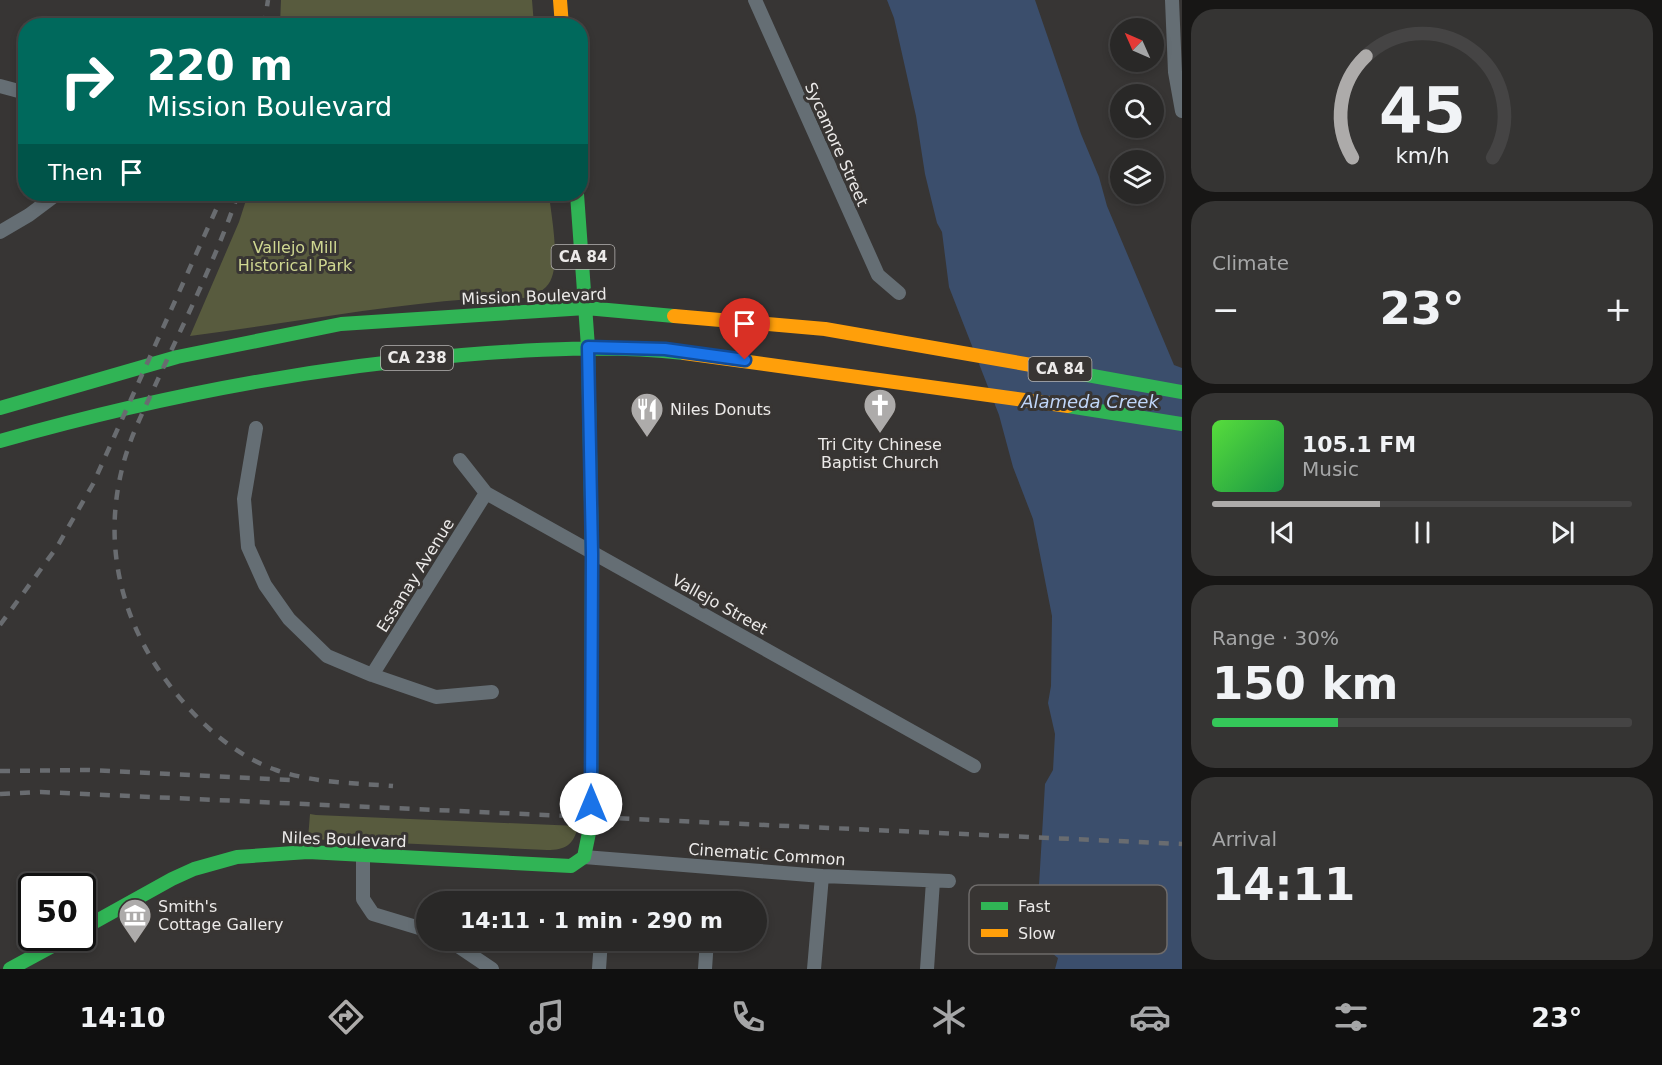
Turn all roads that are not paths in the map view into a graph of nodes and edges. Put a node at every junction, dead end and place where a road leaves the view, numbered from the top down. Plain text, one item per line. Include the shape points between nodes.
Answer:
1 (560, 0) edge
2 (755, 0) edge
3 (1172, 0) edge
4 (561, 18) edge
5 (0, 86) edge
6 (18, 91) edge
7 (1180, 93) edge
8 (1182, 111) edge
9 (47, 201) edge
10 (578, 201) edge
11 (0, 232) edge
12 (899, 293) dead end
13 (586, 308) junction
14 (588, 347) junction
15 (1182, 392) edge
16 (0, 408) edge
17 (1182, 424) edge
18 (256, 428) dead end
19 (0, 441) edge
20 (460, 460) dead end
21 (486, 493) junction
22 (592, 554) junction
23 (372, 675) junction
24 (492, 692) dead end
25 (974, 766) dead end
26 (591, 804) dead end
27 (591, 823) dead end
28 (363, 855) junction
29 (584, 857) junction
30 (822, 876) junction
31 (933, 881) junction
32 (949, 881) dead end
33 (96, 921) edge
34 (416, 927) edge
35 (44, 951) edge
36 (465, 951) edge
37 (600, 951) edge
38 (706, 951) edge
39 (10, 969) edge
40 (492, 969) edge
41 (599, 969) edge
42 (705, 969) edge
43 (814, 969) edge
44 (927, 969) edge

1 - 4 main road
2 - 12 street, Sycamore Street via 878,275
3 - 7 street via 1175,72
5 - 6 street
7 - 8 street
9 - 11 street
10 - 13 main road, CA 84
13 - 14 main road, CA 84
13 - 15 main road, Mission Boulevard / CA 84 via 766,322 939,348
13 - 16 main road, Mission Boulevard via 341,324 177,357
14 - 17 main road, CA 84 via 665,349 955,387
14 - 19 main road, CA 238 via 353,364 247,380 100,412
14 - 22 main road
18 - 23 street via 244,499 248,547 265,585 289,620 327,656
20 - 21 street, Vallejo Street
21 - 22 street, Vallejo Street
21 - 23 street, Essanay Avenue
22 - 25 street, Vallejo Street via 617,564
22 - 26 main road
23 - 24 street via 436,697
27 - 29 main road
28 - 29 main road, Niles Boulevard via 571,866
28 - 33 main road, Niles Boulevard via 285,852 227,859 172,879
28 - 34 street via 363,899 373,914
29 - 30 street, Cinematic Common
30 - 31 street, Cinematic Common
30 - 43 street
31 - 32 street, Cinematic Common
31 - 44 street
35 - 39 main road
36 - 40 street
37 - 41 street
38 - 42 street

